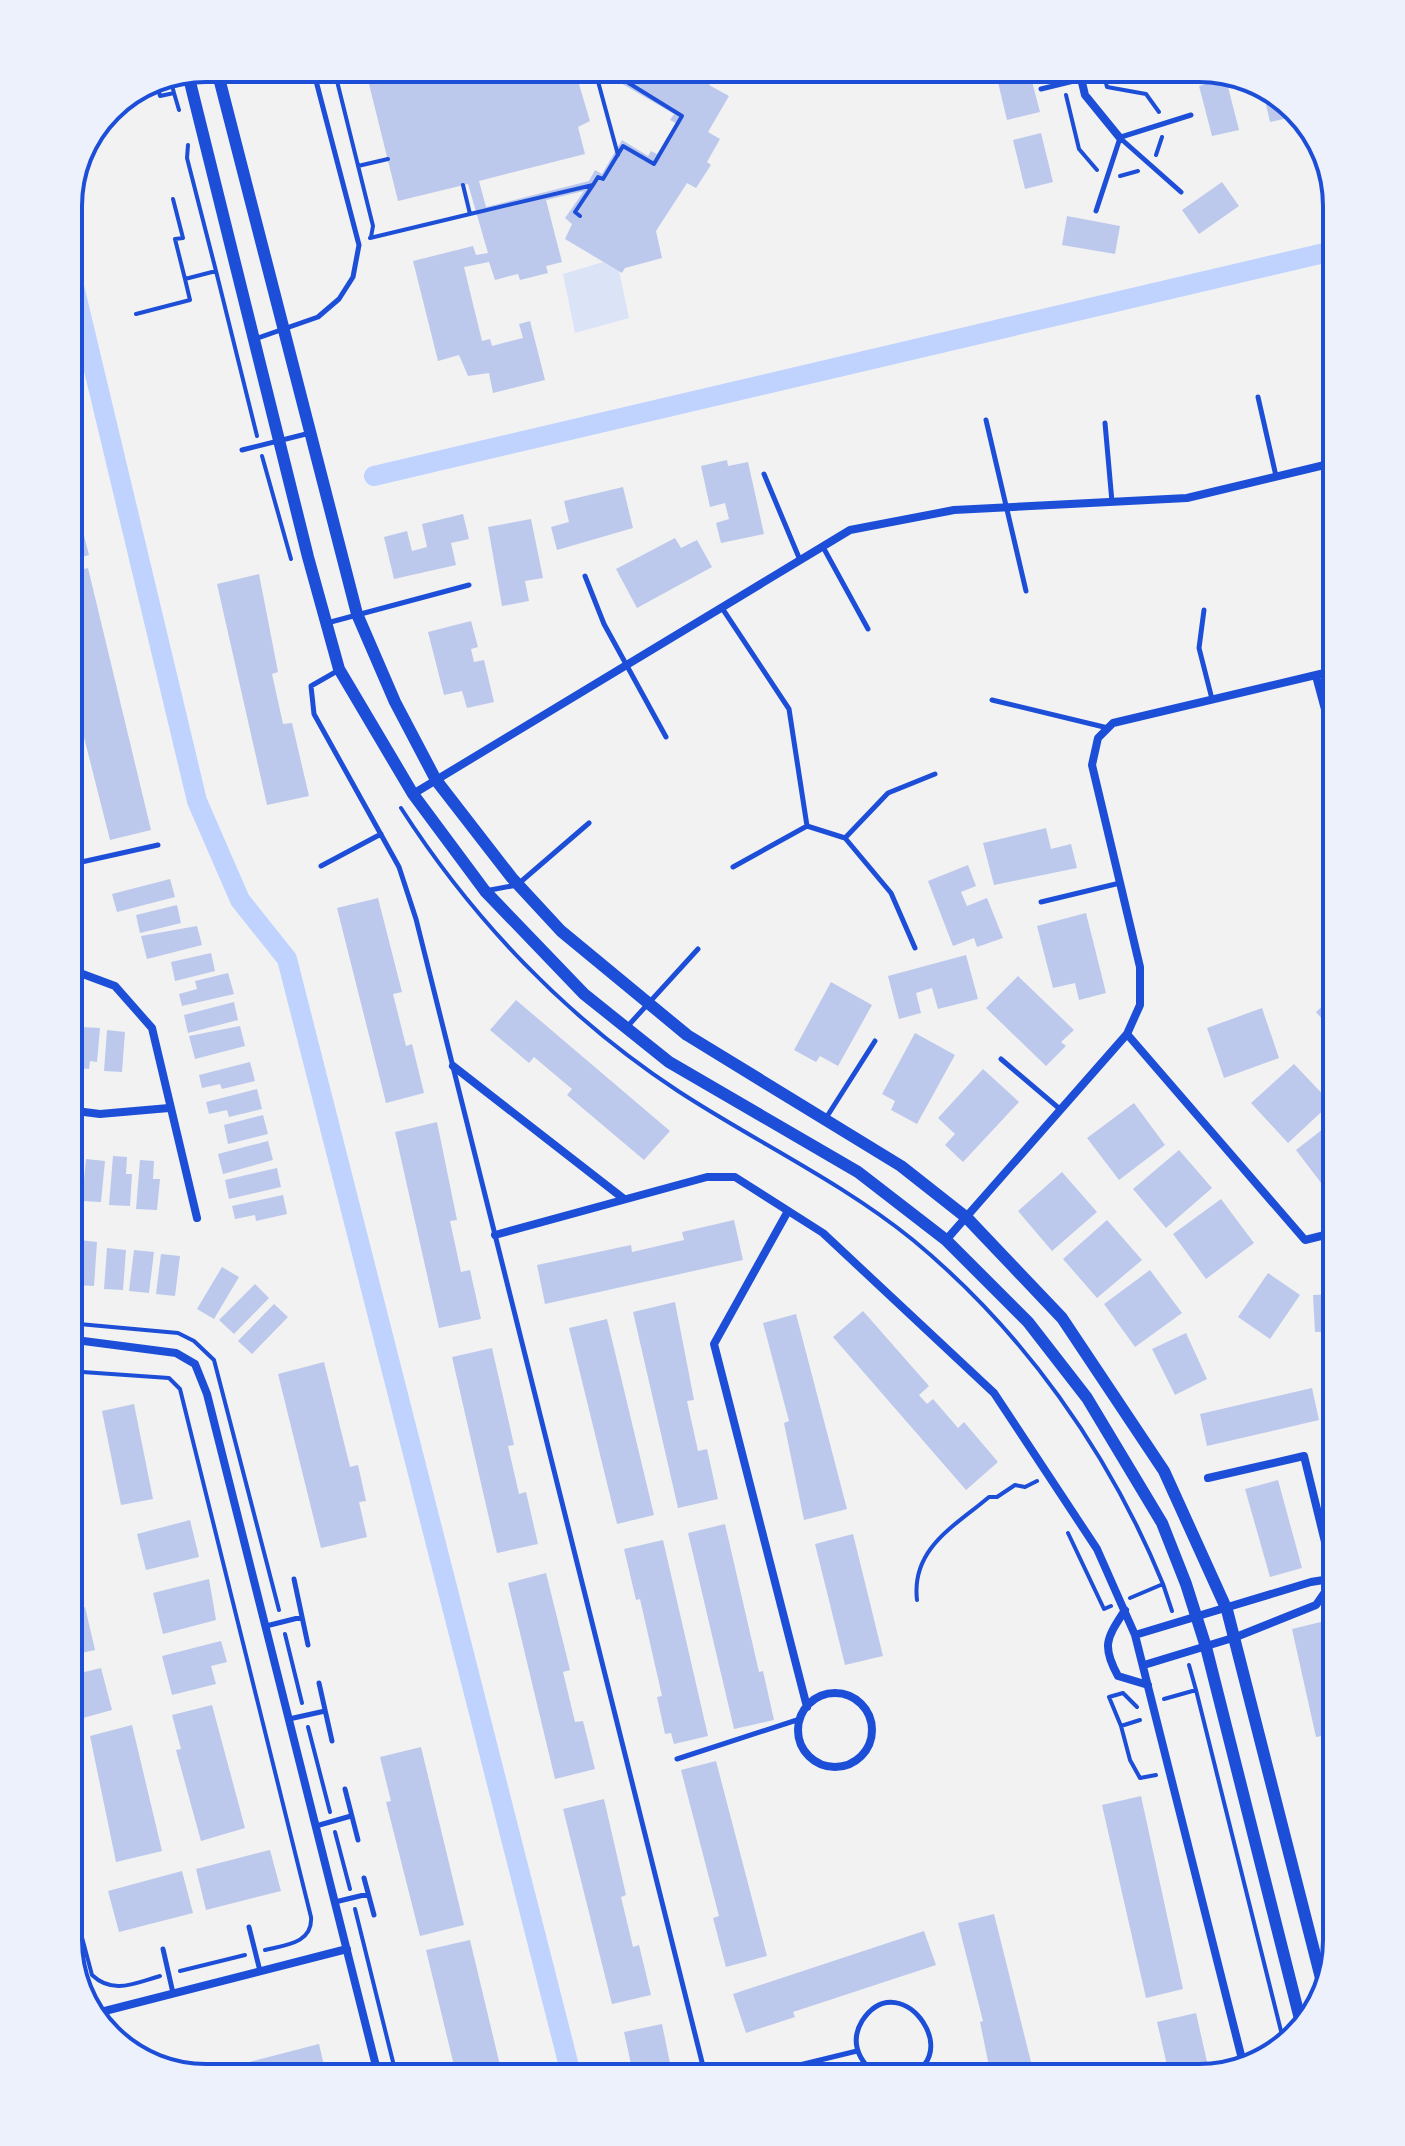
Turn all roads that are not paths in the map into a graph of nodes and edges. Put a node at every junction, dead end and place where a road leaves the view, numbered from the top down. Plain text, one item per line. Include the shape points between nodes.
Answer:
1 (220, 82) edge
2 (316, 82) edge
3 (1060, 82) edge
4 (1083, 82) edge
5 (190, 83) edge
6 (1041, 89) dead end
7 (1191, 115) dead end
8 (1120, 138) junction
9 (1181, 192) dead end
10 (1096, 211) dead end
11 (284, 331) junction
12 (254, 339) junction
13 (1258, 397) dead end
14 (986, 420) dead end
15 (1105, 423) dead end
16 (311, 433) junction
17 (279, 441) junction
18 (242, 450) dead end
19 (1323, 466) edge
20 (764, 474) dead end
21 (1277, 477) junction
22 (1112, 502) junction
23 (1006, 507) junction
24 (823, 546) junction
25 (800, 560) junction
26 (585, 576) dead end
27 (469, 585) dead end
28 (1026, 591) dead end
29 (722, 607) junction
30 (1204, 610) dead end
31 (357, 614) junction
32 (327, 623) junction
33 (868, 629) dead end
34 (626, 665) junction
35 (339, 669) junction
36 (1323, 674) edge
37 (1316, 676) junction
38 (992, 700) dead end
39 (1213, 700) junction
40 (1323, 702) edge
41 (1108, 728) junction
42 (666, 737) dead end
43 (935, 774) dead end
44 (436, 780) junction
45 (413, 794) junction
46 (589, 823) dead end
47 (807, 826) junction
48 (381, 834) junction
49 (845, 838) junction
50 (158, 845) dead end
51 (82, 862) edge
52 (321, 866) dead end
53 (733, 867) dead end
54 (1120, 883) junction
55 (517, 885) junction
56 (485, 891) junction
57 (1041, 902) dead end
58 (915, 948) dead end
59 (698, 949) dead end
60 (82, 974) edge
61 (649, 1004) junction
62 (626, 1028) junction
63 (1127, 1034) junction
64 (875, 1041) dead end
65 (1001, 1059) dead end
66 (453, 1066) junction
67 (169, 1108) junction
68 (1061, 1110) junction
69 (82, 1112) edge
70 (825, 1119) junction
71 (624, 1199) junction
72 (788, 1211) junction
73 (197, 1218) dead end
74 (967, 1218) junction
75 (495, 1235) junction
76 (1323, 1236) edge
77 (946, 1240) junction
78 (82, 1341) edge
79 (1208, 1478) dead end
80 (1323, 1529) edge
81 (294, 1579) dead end
82 (1323, 1581) edge
83 (1323, 1596) edge
84 (1125, 1610) junction
85 (1227, 1610) junction
86 (302, 1617) junction
87 (1197, 1618) junction
88 (266, 1626) junction
89 (1135, 1635) junction
90 (1236, 1637) junction
91 (308, 1645) dead end
92 (1206, 1647) junction
93 (1144, 1665) junction
94 (319, 1683) dead end
95 (1148, 1685) junction
96 (807, 1707) junction
97 (325, 1711) junction
98 (289, 1719) junction
99 (800, 1719) junction
100 (332, 1741) dead end
101 (677, 1759) dead end
102 (345, 1789) dead end
103 (351, 1816) junction
104 (316, 1826) junction
105 (358, 1840) dead end
106 (364, 1878) dead end
107 (368, 1894) junction
108 (335, 1902) junction
109 (374, 1915) dead end
110 (249, 1927) dead end
111 (163, 1949) dead end
112 (347, 1949) junction
113 (260, 1971) junction
114 (1319, 1971) edge
115 (173, 1993) junction
116 (105, 2011) edge
117 (1299, 2013) edge
118 (857, 2051) junction
119 (1241, 2056) edge
120 (376, 2064) edge
121 (702, 2064) edge
122 (804, 2064) edge
123 (866, 2064) edge
124 (921, 2064) edge

1 - 11 street
2 - 11 lane via 359,245 353,277 339,299 318,317
3 - 6 lane
4 - 8 street via 1085,95
5 - 12 street
7 - 8 lane
8 - 9 lane
8 - 10 lane
11 - 12 lane
11 - 16 street
12 - 17 street
13 - 21 lane
14 - 23 lane
15 - 22 lane
16 - 17 lane
16 - 31 street
17 - 18 lane
17 - 32 street
19 - 21 street
20 - 25 lane
21 - 22 street via 1187,498
22 - 23 street
23 - 24 street via 954,510 850,530
23 - 28 lane
24 - 25 street
24 - 33 lane
25 - 29 street
26 - 34 lane
27 - 31 lane
29 - 34 street
29 - 47 lane via 789,709
30 - 39 lane via 1199,648
31 - 32 lane
31 - 44 street
32 - 35 street
34 - 42 lane
34 - 44 street
35 - 45 street
35 - 48 lane via 311,686 314,714
36 - 37 street
37 - 39 street
37 - 40 street
38 - 41 lane
39 - 41 street
41 - 54 street via 1098,738 1092,765
43 - 49 lane via 888,793
44 - 45 street
44 - 55 street
45 - 56 street
46 - 55 lane
47 - 49 lane
47 - 53 lane
48 - 52 lane
48 - 66 lane via 399,867 416,919
49 - 58 lane via 891,893
50 - 51 lane
54 - 57 lane
54 - 63 street via 1140,967 1140,1005
55 - 56 lane
55 - 61 street via 561,931
56 - 62 street via 584,994
59 - 61 lane
60 - 67 street via 115,986 152,1028
61 - 62 lane
61 - 70 street via 687,1035
62 - 77 street via 669,1062 858,1172
63 - 68 street
63 - 76 street via 1305,1240
64 - 70 lane
65 - 68 lane
66 - 71 street
66 - 75 lane
67 - 69 street
67 - 73 street
68 - 74 street
70 - 74 street via 901,1166
71 - 72 street via 707,1177 735,1177
71 - 75 street
72 - 84 street via 823,1233 994,1393 1097,1549
72 - 96 street via 714,1344
74 - 77 street
74 - 85 street via 1062,1318 1164,1471
75 - 121 lane
77 - 87 street via 1028,1322 1087,1398 1162,1523
78 - 88 street via 176,1353 195,1364
79 - 80 street via 1304,1456
81 - 86 lane
82 - 85 street
83 - 90 street via 1316,1605
84 - 89 street
84 - 95 street via 1108,1636 1108,1657 1118,1676
85 - 87 street
85 - 90 street
86 - 88 lane
86 - 91 lane
87 - 89 street
87 - 92 street
88 - 98 street
89 - 93 street
90 - 92 street
90 - 114 street
92 - 93 street
92 - 117 street
93 - 95 street
94 - 97 lane
95 - 119 street
96 - 99 street
96 - 99 street via 828,1694 853,1698 870,1717 871,1742 855,1761 843,1766 818,1763 801,1744
97 - 98 lane
97 - 100 lane
98 - 104 street
99 - 101 lane
102 - 103 lane
103 - 104 lane
103 - 105 lane
104 - 108 street
106 - 107 lane
107 - 108 lane
107 - 109 lane
108 - 112 street
110 - 113 lane
111 - 115 lane
112 - 113 street
112 - 120 street
113 - 115 street
115 - 116 street
118 - 122 lane
118 - 123 lane
118 - 124 lane via 859,2026 877,2008 902,2005 914,2010 929,2030 929,2053

